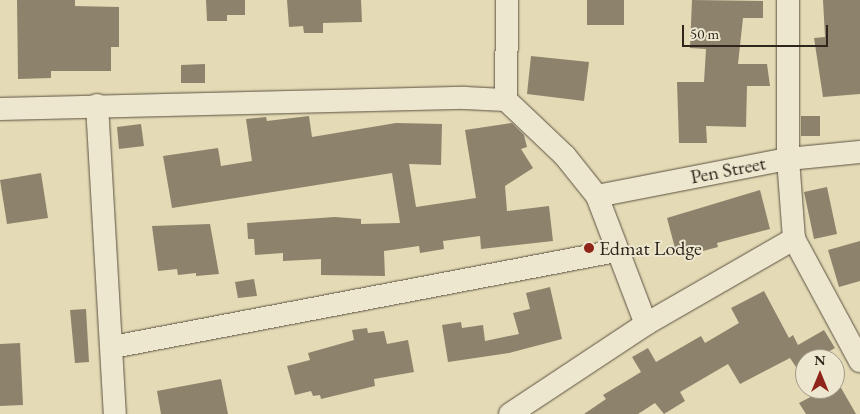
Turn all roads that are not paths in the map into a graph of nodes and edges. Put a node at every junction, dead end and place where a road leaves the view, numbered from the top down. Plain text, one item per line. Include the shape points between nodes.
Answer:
1 (507, 0) edge
2 (788, 0) edge
3 (506, 100) junction
4 (97, 105) junction
5 (0, 109) edge
6 (860, 152) edge
7 (788, 158) junction
8 (597, 196) junction
9 (794, 239) junction
10 (616, 251) junction
11 (646, 324) junction
12 (113, 347) junction
13 (860, 361) edge
14 (115, 414) edge
15 (510, 414) edge

1 - 3 street
2 - 7 street
3 - 4 street via 465,98
3 - 8 street via 565,156
4 - 5 street
4 - 12 street
6 - 7 street, Pen Street
7 - 8 street, Pen Street
7 - 9 street
8 - 10 street
9 - 11 street
9 - 13 street
10 - 11 street
10 - 12 street
11 - 15 street
12 - 14 street

